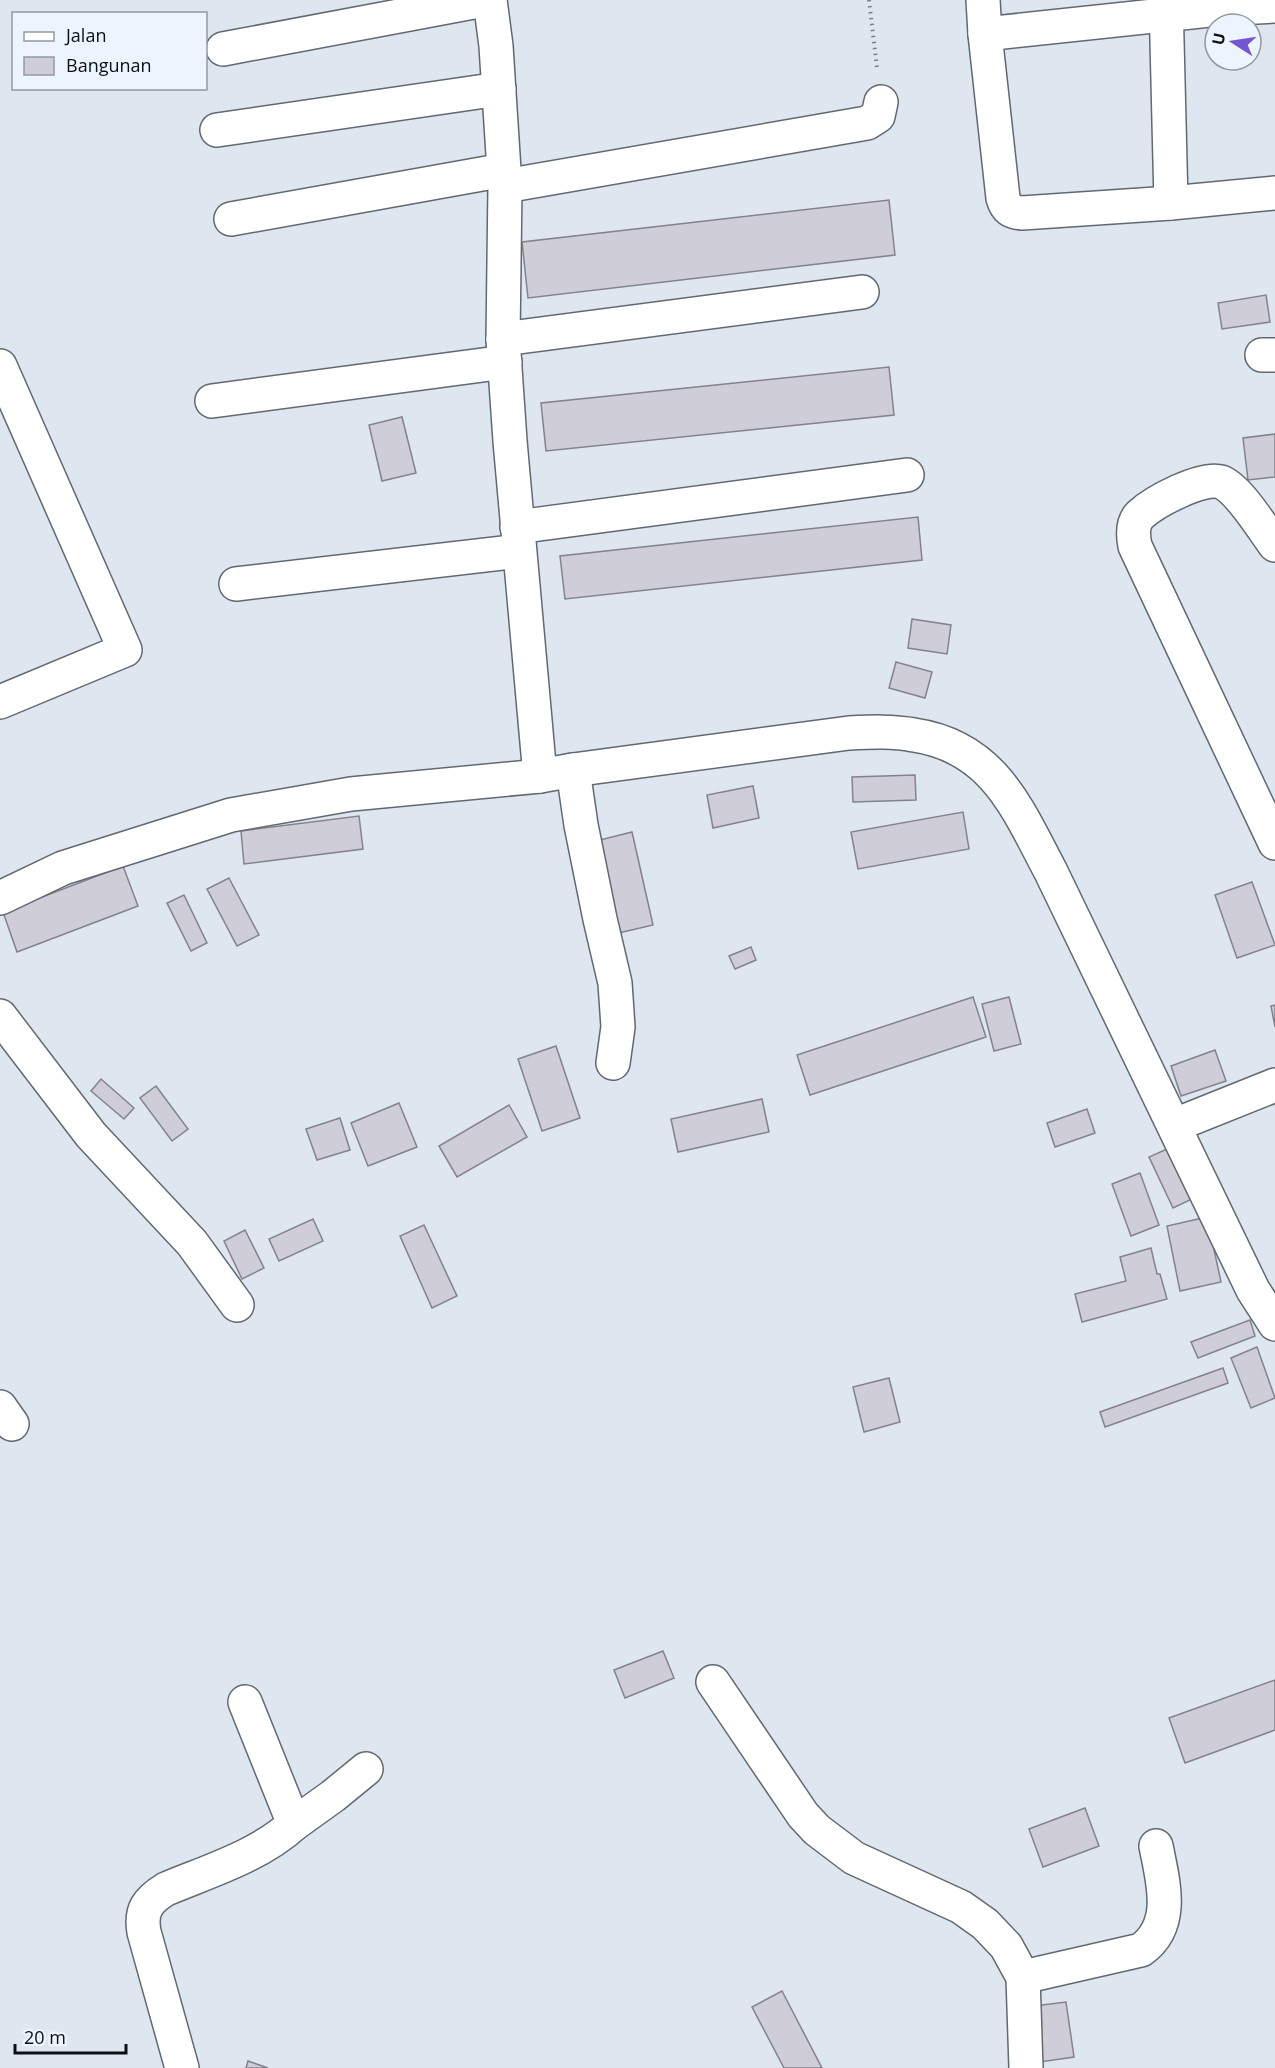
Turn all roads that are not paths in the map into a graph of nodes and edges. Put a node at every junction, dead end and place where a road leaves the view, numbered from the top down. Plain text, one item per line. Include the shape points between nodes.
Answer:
1 (484, 0) edge
2 (490, 0) edge
3 (984, 0) edge
4 (1219, 4) edge
5 (1275, 6) edge
6 (1166, 7) edge
7 (985, 34) junction
8 (224, 49) dead end
9 (499, 89) junction
10 (881, 102) road end
11 (217, 130) dead end
12 (505, 178) junction
13 (1275, 193) edge
14 (1171, 203) junction
15 (231, 219) dead end
16 (862, 292) dead end
17 (504, 350) junction
18 (0, 366) edge
19 (212, 401) dead end
20 (907, 475) dead end
21 (518, 539) junction
22 (1275, 545) edge
23 (236, 584) dead end
24 (0, 702) edge
25 (573, 770) junction
26 (540, 777) junction
27 (1275, 843) edge
28 (0, 898) edge
29 (0, 1016) edge
30 (614, 1063) dead end
31 (1275, 1085) edge
32 (1175, 1125) junction
33 (237, 1305) dead end
34 (1275, 1324) edge
35 (713, 1682) dead end
36 (245, 1702) dead end
37 (366, 1769) dead end
38 (294, 1824) junction
39 (1156, 1846) dead end
40 (1023, 1977) junction
41 (182, 2068) edge
42 (1026, 2068) edge

1 - 8 street
2 - 9 street
3 - 7 street
4 - 5 street
4 - 6 street
6 - 7 street
6 - 14 street
7 - 14 street via 1002,198 1008,209 1022,213
9 - 11 street
9 - 12 street
10 - 12 street via 878,116 867,123
12 - 15 street
12 - 17 street
13 - 14 street
16 - 17 street
17 - 19 street
17 - 21 street
18 - 24 street via 125,650
20 - 21 street
21 - 23 street
21 - 26 street
22 - 27 street via 1237,495 1228,486 1212,480 1176,492 1140,516 1134,530 1135,546
25 - 26 street
25 - 30 street via 615,982 618,1028
25 - 32 street via 849,733 916,735 967,753 986,767 1016,806
26 - 28 street via 351,794 231,815 63,868
29 - 33 street via 91,1135 192,1243
31 - 32 street
32 - 34 street via 1253,1290
35 - 40 street via 817,1830 854,1858 961,1907 985,1924 1006,1946
36 - 38 street
37 - 38 street
38 - 41 street via 261,1848 166,1889 145,1909 144,1932
39 - 40 street via 1166,1894 1160,1925 1149,1944 1141,1950
40 - 42 street

